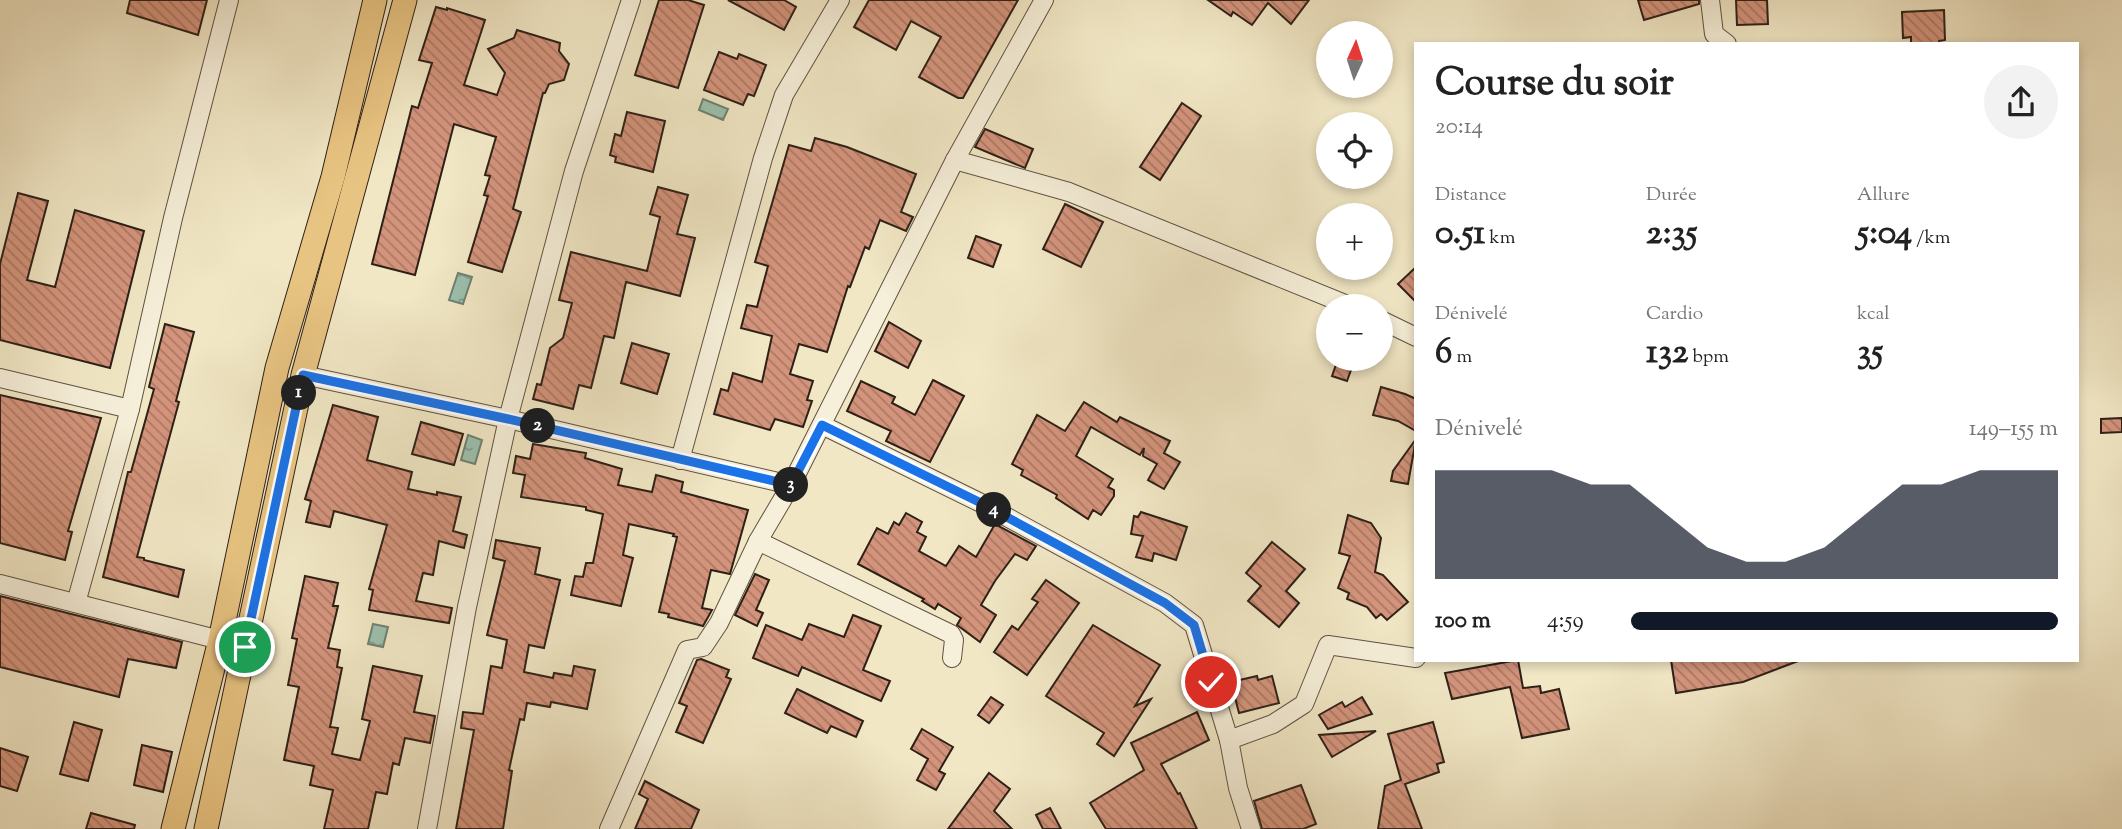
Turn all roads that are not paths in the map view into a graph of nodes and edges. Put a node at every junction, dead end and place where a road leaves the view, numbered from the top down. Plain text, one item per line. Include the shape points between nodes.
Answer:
1 (229, 0) edge
2 (375, 0) edge
3 (405, 0) edge
4 (631, 0) edge
5 (840, 0) edge
6 (1044, 0) edge
7 (1710, 0) edge
8 (1724, 42) edge
9 (955, 160) junction
10 (1320, 294) edge
11 (1393, 326) edge
12 (1414, 336) edge
13 (303, 375) junction
14 (0, 378) edge
15 (130, 409) junction
16 (508, 419) junction
17 (822, 425) junction
18 (680, 460) junction
19 (791, 485) junction
20 (758, 541) junction
21 (0, 584) edge
22 (76, 603) junction
23 (220, 640) junction
24 (952, 658) dead end
25 (1414, 658) edge
26 (1229, 740) junction
27 (173, 829) edge
28 (206, 829) edge
29 (427, 829) edge
30 (609, 829) edge
31 (1251, 829) edge

1 - 15 street
2 - 23 main road via 333,177 277,368
3 - 13 main road
4 - 16 street via 574,171
5 - 18 street via 784,95
6 - 9 street
7 - 8 street via 1714,34
9 - 10 street via 1069,192
9 - 17 street
11 - 12 street
13 - 16 street
13 - 28 main road
14 - 15 street
15 - 22 street
16 - 18 street
16 - 29 street via 467,607
17 - 19 street
17 - 26 street via 981,503 1165,603 1194,625
18 - 19 street
19 - 20 street
20 - 24 street via 951,634
20 - 30 street via 703,647 687,650
21 - 22 street
22 - 23 street
23 - 27 main road
25 - 26 street via 1328,645 1304,704 1273,724
26 - 31 street

